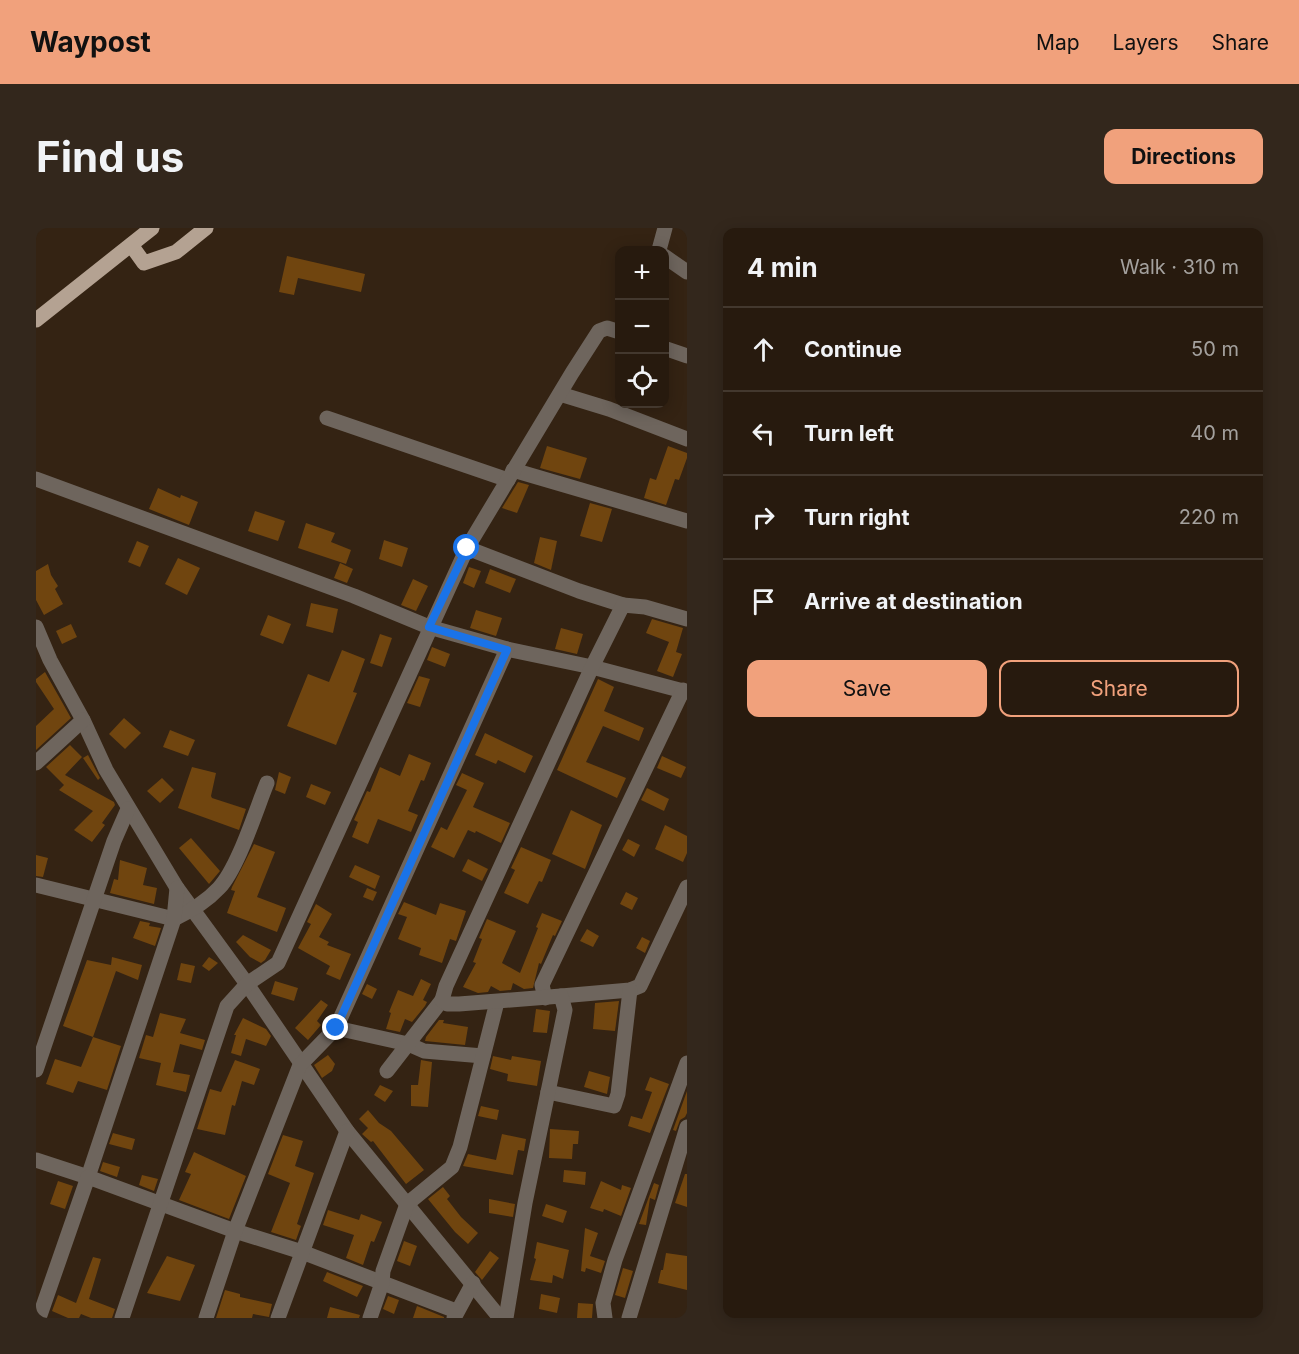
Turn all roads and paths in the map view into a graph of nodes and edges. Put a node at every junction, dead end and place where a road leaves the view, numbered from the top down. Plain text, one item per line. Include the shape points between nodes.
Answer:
1 (152, 228) edge
2 (206, 228) edge
3 (665, 228) edge
4 (131, 246) junction
5 (659, 246) edge
6 (669, 259) edge
7 (687, 272) edge
8 (36, 320) edge
9 (615, 330) edge
10 (669, 350) edge
11 (687, 356) edge
12 (560, 394) junction
13 (327, 418) dead end
14 (687, 439) edge
15 (511, 475) junction
16 (36, 479) edge
17 (687, 521) edge
18 (467, 548) junction
19 (623, 605) junction
20 (687, 619) edge
21 (36, 627) edge
22 (429, 627) junction
23 (507, 650) junction
24 (592, 667) junction
25 (685, 691) edge
26 (83, 720) junction
27 (36, 763) edge
28 (267, 783) dead end
29 (128, 809) junction
30 (36, 885) edge
31 (687, 887) edge
32 (177, 888) junction
33 (95, 900) junction
34 (194, 910) junction
35 (174, 920) junction
36 (248, 984) junction
37 (630, 990) junction
38 (561, 996) junction
39 (545, 998) junction
40 (442, 1000) junction
41 (497, 1002) junction
42 (336, 1028) junction
43 (408, 1044) junction
44 (483, 1056) junction
45 (687, 1063) edge
46 (300, 1065) junction
47 (36, 1070) edge
48 (387, 1071) dead end
49 (548, 1092) junction
50 (687, 1127) edge
51 (347, 1131) junction
52 (36, 1160) edge
53 (88, 1177) junction
54 (159, 1203) junction
55 (407, 1204) junction
56 (235, 1231) junction
57 (302, 1252) junction
58 (382, 1283) junction
59 (473, 1283) junction
60 (455, 1314) edge
61 (39, 1318) edge
62 (122, 1318) edge
63 (206, 1318) edge
64 (278, 1318) edge
65 (370, 1318) edge
66 (500, 1318) edge
67 (506, 1318) edge
68 (605, 1318) edge
69 (629, 1318) edge

1 - 4 main road
2 - 4 main road via 177,252 144,263
3 - 5 street
4 - 8 main road
6 - 7 street
9 - 12 street via 607,328 599,332
10 - 11 street
12 - 14 street
12 - 15 street
13 - 15 street
15 - 17 street
15 - 18 street
16 - 22 street
18 - 19 street
18 - 22 street
19 - 20 street
19 - 24 street
21 - 26 street
22 - 23 street
22 - 36 street via 278,963
23 - 24 street
23 - 42 street
24 - 25 street
24 - 40 street
25 - 39 street via 542,985
26 - 27 street
26 - 29 street
28 - 34 street via 236,861 220,886
29 - 32 street
29 - 33 street
30 - 33 street
31 - 37 street via 643,982
32 - 34 street
32 - 35 street
33 - 35 street
33 - 47 street
34 - 35 street
34 - 36 street
35 - 53 street
36 - 46 street
36 - 54 street via 227,1006
37 - 38 street
37 - 49 street via 614,1106
38 - 39 street
38 - 49 street via 565,1010
39 - 41 street
40 - 41 street via 447,1004
40 - 43 street
41 - 44 street
42 - 43 street
42 - 46 street
43 - 44 street via 424,1051
43 - 48 street
44 - 55 street via 452,1167
45 - 68 street via 615,1260 603,1304
46 - 51 street
46 - 56 street
49 - 67 street
50 - 69 street
51 - 55 street
51 - 57 street
52 - 53 street
53 - 54 street
53 - 61 street
54 - 56 street
54 - 62 street
55 - 58 street
55 - 59 street
56 - 57 street
56 - 63 street
57 - 58 street
57 - 64 street
58 - 60 street
58 - 65 street
59 - 60 street
59 - 66 street

